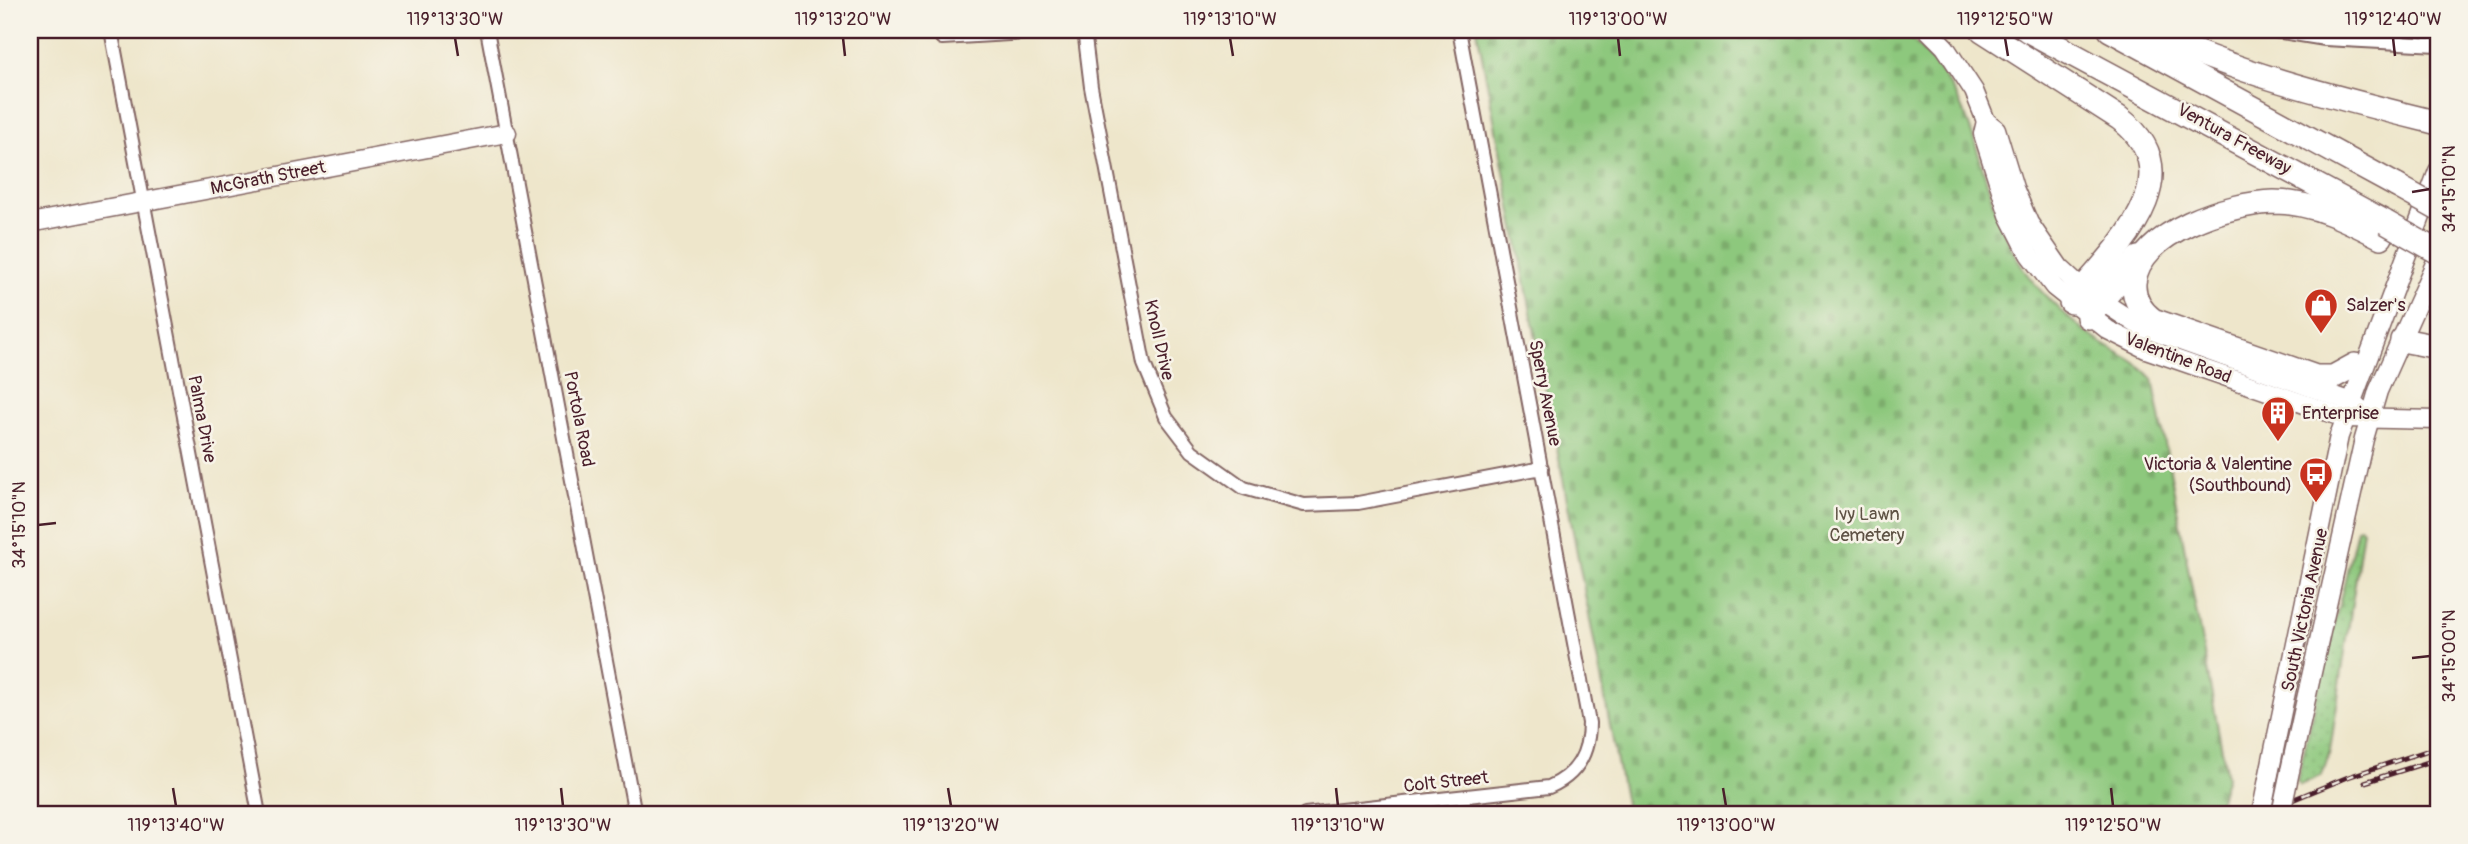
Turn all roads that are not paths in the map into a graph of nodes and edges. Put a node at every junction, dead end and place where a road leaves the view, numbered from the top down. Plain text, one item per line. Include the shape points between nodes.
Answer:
1 (111, 30) edge
2 (487, 30) edge
3 (1073, 30) edge
4 (1084, 30) edge
5 (1459, 30) edge
6 (1928, 30) edge
7 (1982, 30) edge
8 (2027, 30) edge
9 (2110, 30) edge
10 (2144, 30) edge
11 (2269, 30) edge
12 (942, 38) dead end
13 (2438, 45) edge
14 (2438, 123) edge
15 (507, 132) junction
16 (2438, 171) edge
17 (143, 202) junction
18 (2438, 209) edge
19 (30, 223) edge
20 (2383, 230) junction
21 (2153, 249) junction
22 (2435, 252) edge
23 (2400, 274) junction
24 (2085, 302) junction
25 (2402, 340) junction
26 (2438, 347) edge
27 (2163, 355) junction
28 (2233, 361) junction
29 (2355, 365) junction
30 (2289, 380) junction
31 (2348, 410) junction
32 (2370, 417) junction
33 (2438, 421) edge
34 (1542, 468) junction
35 (1580, 762) joint
36 (259, 814) edge
37 (635, 814) edge
38 (1305, 814) edge
39 (2260, 814) edge
40 (2281, 814) edge

1 - 17 street, Palma Drive
2 - 15 street, Portola Road
3 - 12 street
4 - 34 street, Knoll Drive via 1144,364 1163,413 1192,451 1244,488 1304,505 1358,503
5 - 34 street, Sperry Avenue
6 - 24 main road, Valentine Road via 1945,47 1986,121 1996,129 2029,223
7 - 24 highway via 2119,118 2133,129 2146,152 2151,186 2143,211
8 - 20 highway, Ventura Freeway
9 - 18 highway, Ventura Freeway, bridge
10 - 14 highway via 2244,69
11 - 13 street via 2325,39
15 - 17 main road, McGrath Street
15 - 37 street, Portola Road
16 - 23 main road, South Victoria Avenue
17 - 19 main road, McGrath Street
17 - 36 street, Palma Drive
20 - 21 highway via 2275,202 2208,215 2178,229
20 - 22 highway
21 - 24 highway
21 - 29 highway via 2139,265 2134,285 2137,303 2153,320 2316,377 2333,377
22 - 25 main road, South Victoria Avenue
23 - 29 main road
23 - 31 main road, South Victoria Avenue
24 - 27 main road, Valentine Road via 2129,341
24 - 28 main road, Valentine Road
25 - 26 highway
25 - 32 main road, South Victoria Avenue
27 - 28 main road via 2178,351 2220,365
27 - 31 main road, Valentine Road
28 - 30 main road, Valentine Road
29 - 30 main road via 2333,380
30 - 31 main road, Valentine Road
31 - 32 main road, Valentine Road
31 - 39 main road, South Victoria Avenue, bridge
32 - 33 main road
32 - 40 main road, South Victoria Avenue, bridge
34 - 35 street, Sperry Avenue via 1589,723 1588,745
35 - 38 street, Colt Street via 1569,777 1541,789

